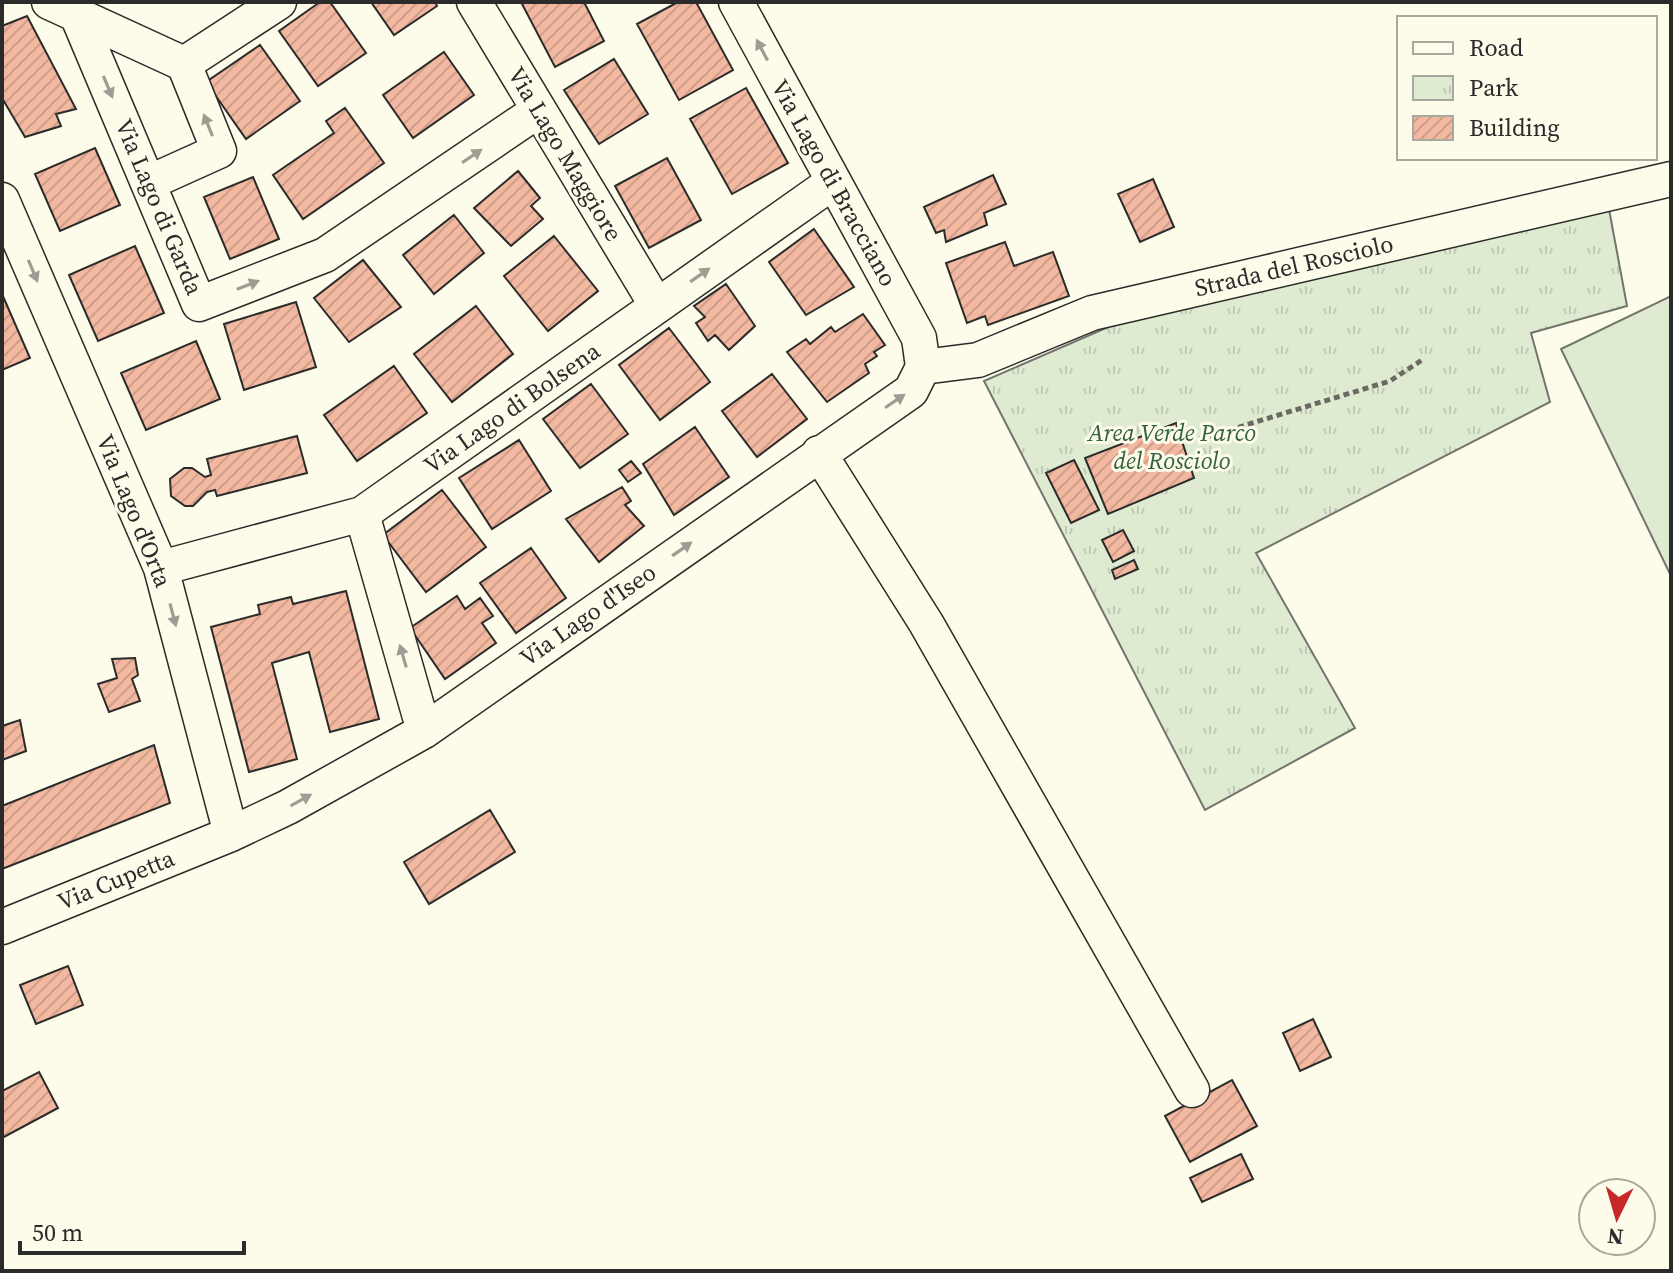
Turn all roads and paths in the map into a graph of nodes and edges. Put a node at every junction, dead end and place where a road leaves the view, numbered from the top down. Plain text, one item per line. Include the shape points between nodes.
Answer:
1 (279, 2) edge
2 (474, 2) edge
3 (736, 2) edge
4 (63, 9) edge
5 (184, 64) junction
6 (539, 110) junction
7 (1671, 179) edge
8 (833, 182) junction
9 (148, 183) junction
10 (2, 200) edge
11 (657, 306) junction
12 (1422, 360) dead end
13 (923, 367) junction
14 (1200, 439) dead end
15 (819, 453) junction
16 (362, 514) junction
17 (161, 568) junction
18 (424, 731) junction
19 (231, 834) junction
20 (2, 927) edge
21 (1192, 1090) dead end

1 - 5 street
2 - 6 street, Via Lago Maggiore
8 -> 3 street, Via Lago di Bracciano
4 - 5 street
4 -> 9 street, Via Lago di Garda
9 -> 5 street via 219,151
9 -> 6 street, Via Lago di Garda via 199,304 325,255
6 - 11 street, Via Lago Maggiore
7 - 13 street, Strada del Rosciolo via 1092,313 978,360
11 -> 8 street, Via Lago di Bolsena
8 - 13 street, Via Lago di Bracciano via 919,338
10 -> 17 street, Via Lago d'Orta
11 - 16 street, Via Lago di Bolsena
12 - 14 path via 1390,381
15 -> 13 street, Via Lago d'Iseo via 911,391
18 -> 15 street, Via Lago d'Iseo
15 - 21 street via 926,623
16 - 17 street, Via Lago di Bolsena
18 -> 16 street
17 -> 19 street, Via Lago d'Orta
19 -> 18 street, Via Lago d'Iseo
19 - 20 street, Via Cupetta

